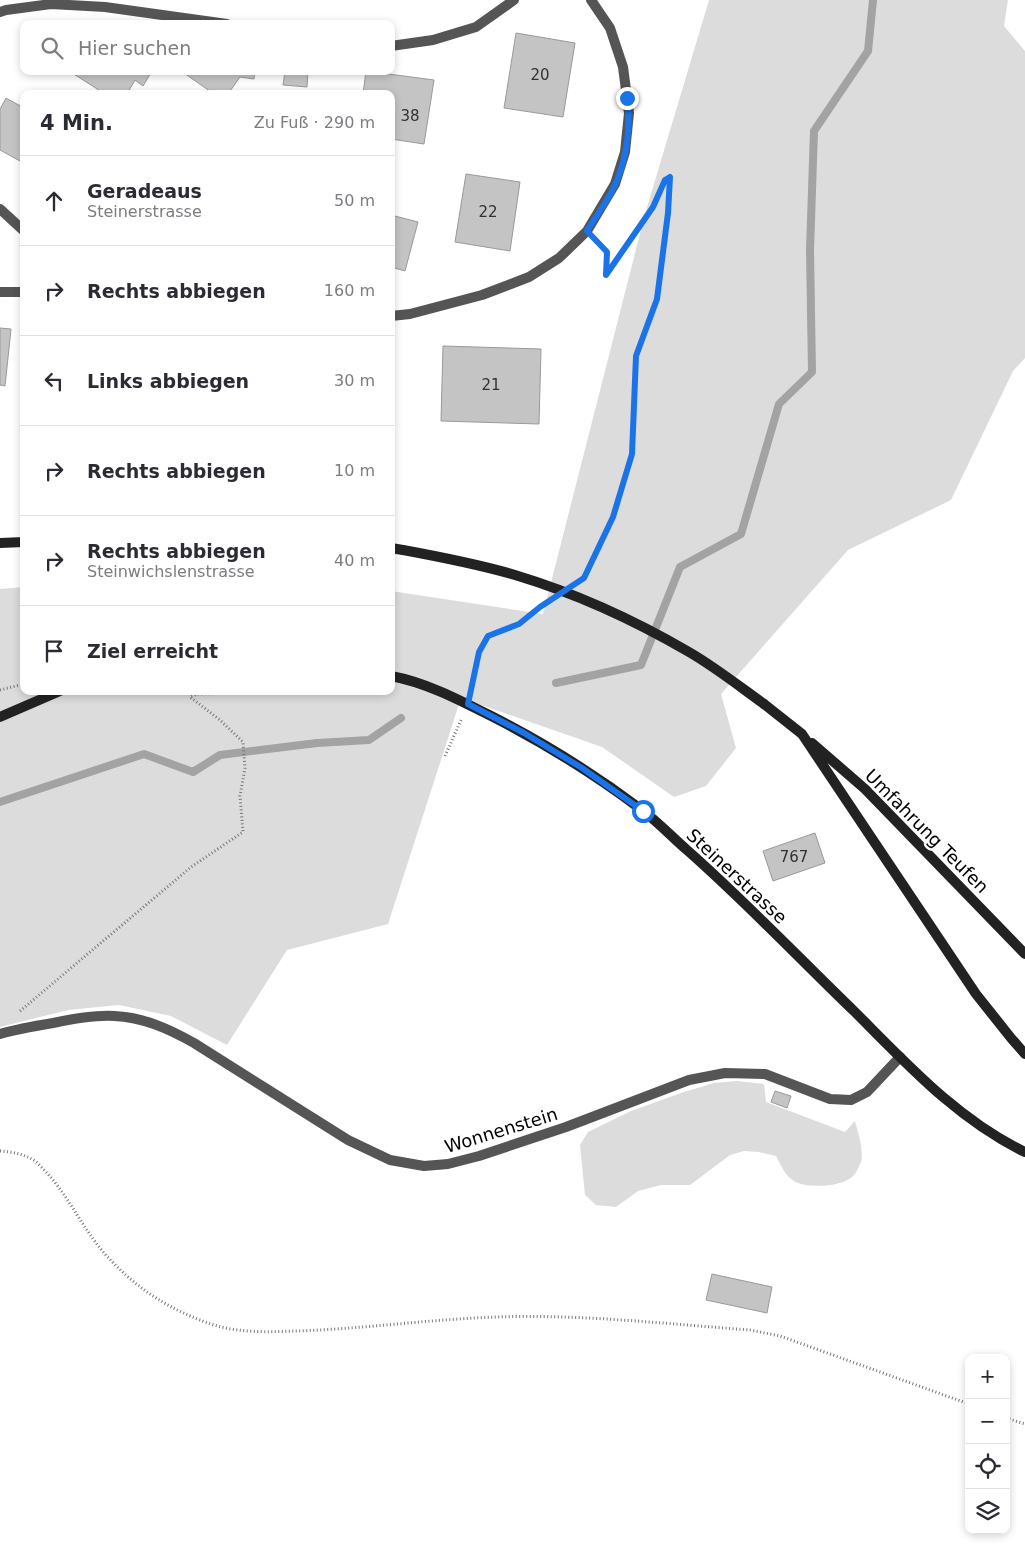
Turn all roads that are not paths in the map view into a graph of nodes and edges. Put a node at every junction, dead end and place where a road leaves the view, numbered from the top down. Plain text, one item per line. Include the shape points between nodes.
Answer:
1 (514, 0) edge
2 (591, 0) edge
3 (0, 12) edge
4 (198, 20) edge
5 (395, 45) edge
6 (0, 209) edge
7 (20, 227) edge
8 (0, 292) edge
9 (20, 292) edge
10 (395, 316) edge
11 (20, 542) edge
12 (0, 543) edge
13 (395, 549) edge
14 (395, 677) edge
15 (51, 695) edge
16 (0, 717) edge
17 (802, 734) junction
18 (1021, 946) edge
19 (1025, 954) edge
20 (0, 1034) edge
21 (1025, 1054) edge
22 (900, 1057) junction
23 (1025, 1152) edge

1 - 5 street via 476,27 432,40
2 - 10 street via 610,28 623,67 629,113 625,152 615,184 587,231 559,258 529,277 482,295
3 - 4 street via 51,4 105,7
6 - 7 street
8 - 9 street
11 - 12 main road
13 - 17 main road, Umfahrung Teufen, bridge via 459,560 575,596 690,652
14 - 22 main road, Steinerstrasse via 468,704 524,733 582,768 643,811 713,872
15 - 16 main road
17 - 18 main road, Umfahrung Teufen via 865,789
17 - 21 main road via 976,994
18 - 19 main road, Umfahrung Teufen
20 - 22 street, Wonnenstein via 77,1019 113,1016 141,1020 172,1030 348,1140 390,1160 424,1166 479,1156 689,1080 725,1073 765,1074 830,1099 851,1100 867,1092
22 - 23 main road, Steinerstrasse via 963,1115

